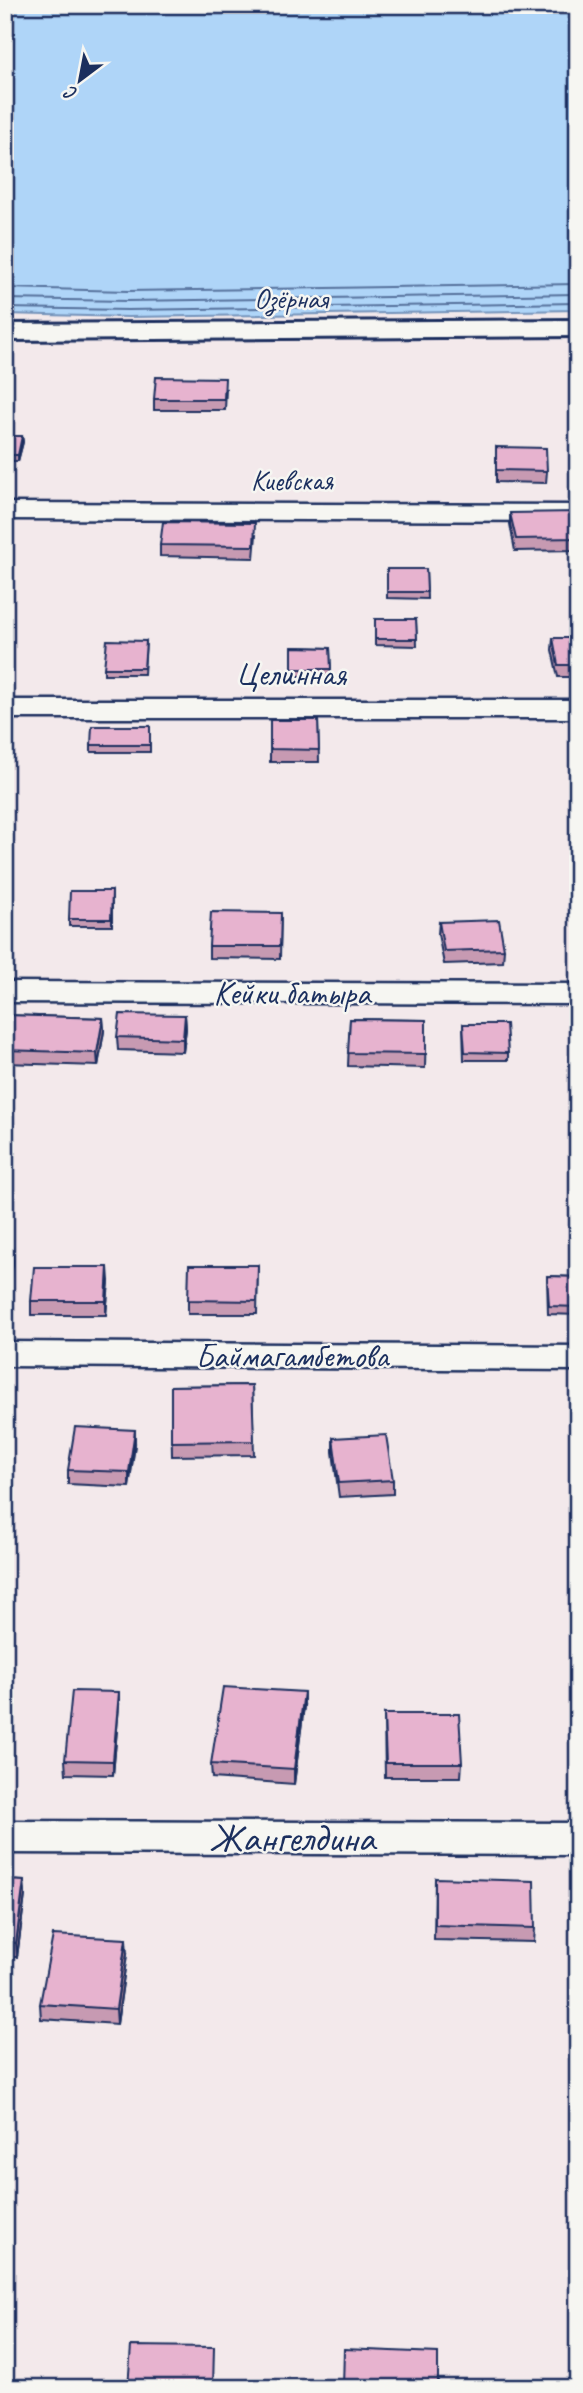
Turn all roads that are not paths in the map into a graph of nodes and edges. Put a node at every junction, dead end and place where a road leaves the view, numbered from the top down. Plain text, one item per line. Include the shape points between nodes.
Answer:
1 (578, 328) edge
2 (5, 332) edge
3 (5, 511) edge
4 (578, 513) edge
5 (5, 709) edge
6 (578, 709) edge
7 (5, 992) edge
8 (578, 994) edge
9 (5, 1354) edge
10 (578, 1358) edge
11 (5, 1837) edge
12 (578, 1839) edge

1 - 2 street, Озёрная
3 - 4 street, Киевская
5 - 6 street, Целинная
7 - 8 street, Кейки батыра
9 - 10 street, Баймагамбетова
11 - 12 street, Жангелдина

